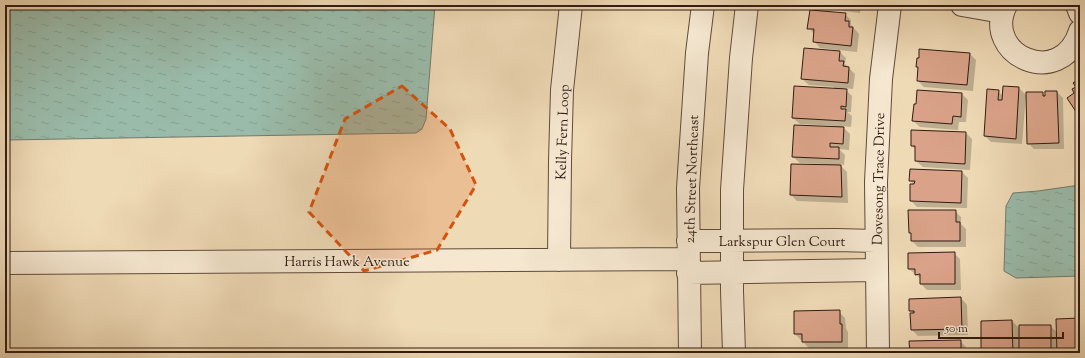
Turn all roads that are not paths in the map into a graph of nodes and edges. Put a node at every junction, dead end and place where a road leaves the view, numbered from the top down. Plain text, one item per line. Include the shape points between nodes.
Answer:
1 (571, 5) edge
2 (703, 5) edge
3 (747, 5) edge
4 (890, 5) edge
5 (962, 5) edge
6 (1077, 5) edge
7 (1004, 8) edge
8 (1080, 13) edge
9 (1080, 31) edge
10 (732, 241) junction
11 (876, 241) junction
12 (688, 258) junction
13 (559, 260) junction
14 (5, 263) edge
15 (876, 270) junction
16 (732, 272) junction
17 (690, 353) edge
18 (734, 353) edge
19 (878, 353) edge

1 - 13 street, Kelly Fern Loop via 562,90
2 - 12 street, 24th Street Northeast via 697,53 688,188
3 - 10 street via 732,190
4 - 11 street, Dovesong Trace Drive via 881,78
5 - 7 street
6 - 8 street
7 - 9 street via 1001,25 1004,38 1010,49 1033,62 1059,59 1069,51
10 - 11 street, Larkspur Glen Court
10 - 12 street, Larkspur Glen Court
10 - 16 street
11 - 15 street, Dovesong Trace Drive
12 - 13 street, Harris Hawk Avenue
12 - 16 street, Larkspur Glen Court
12 - 17 street, 24th Street Northeast
13 - 14 street, Harris Hawk Avenue
15 - 16 street, Larkspur Glen Court
15 - 19 street, Dovesong Trace Drive
16 - 18 street

